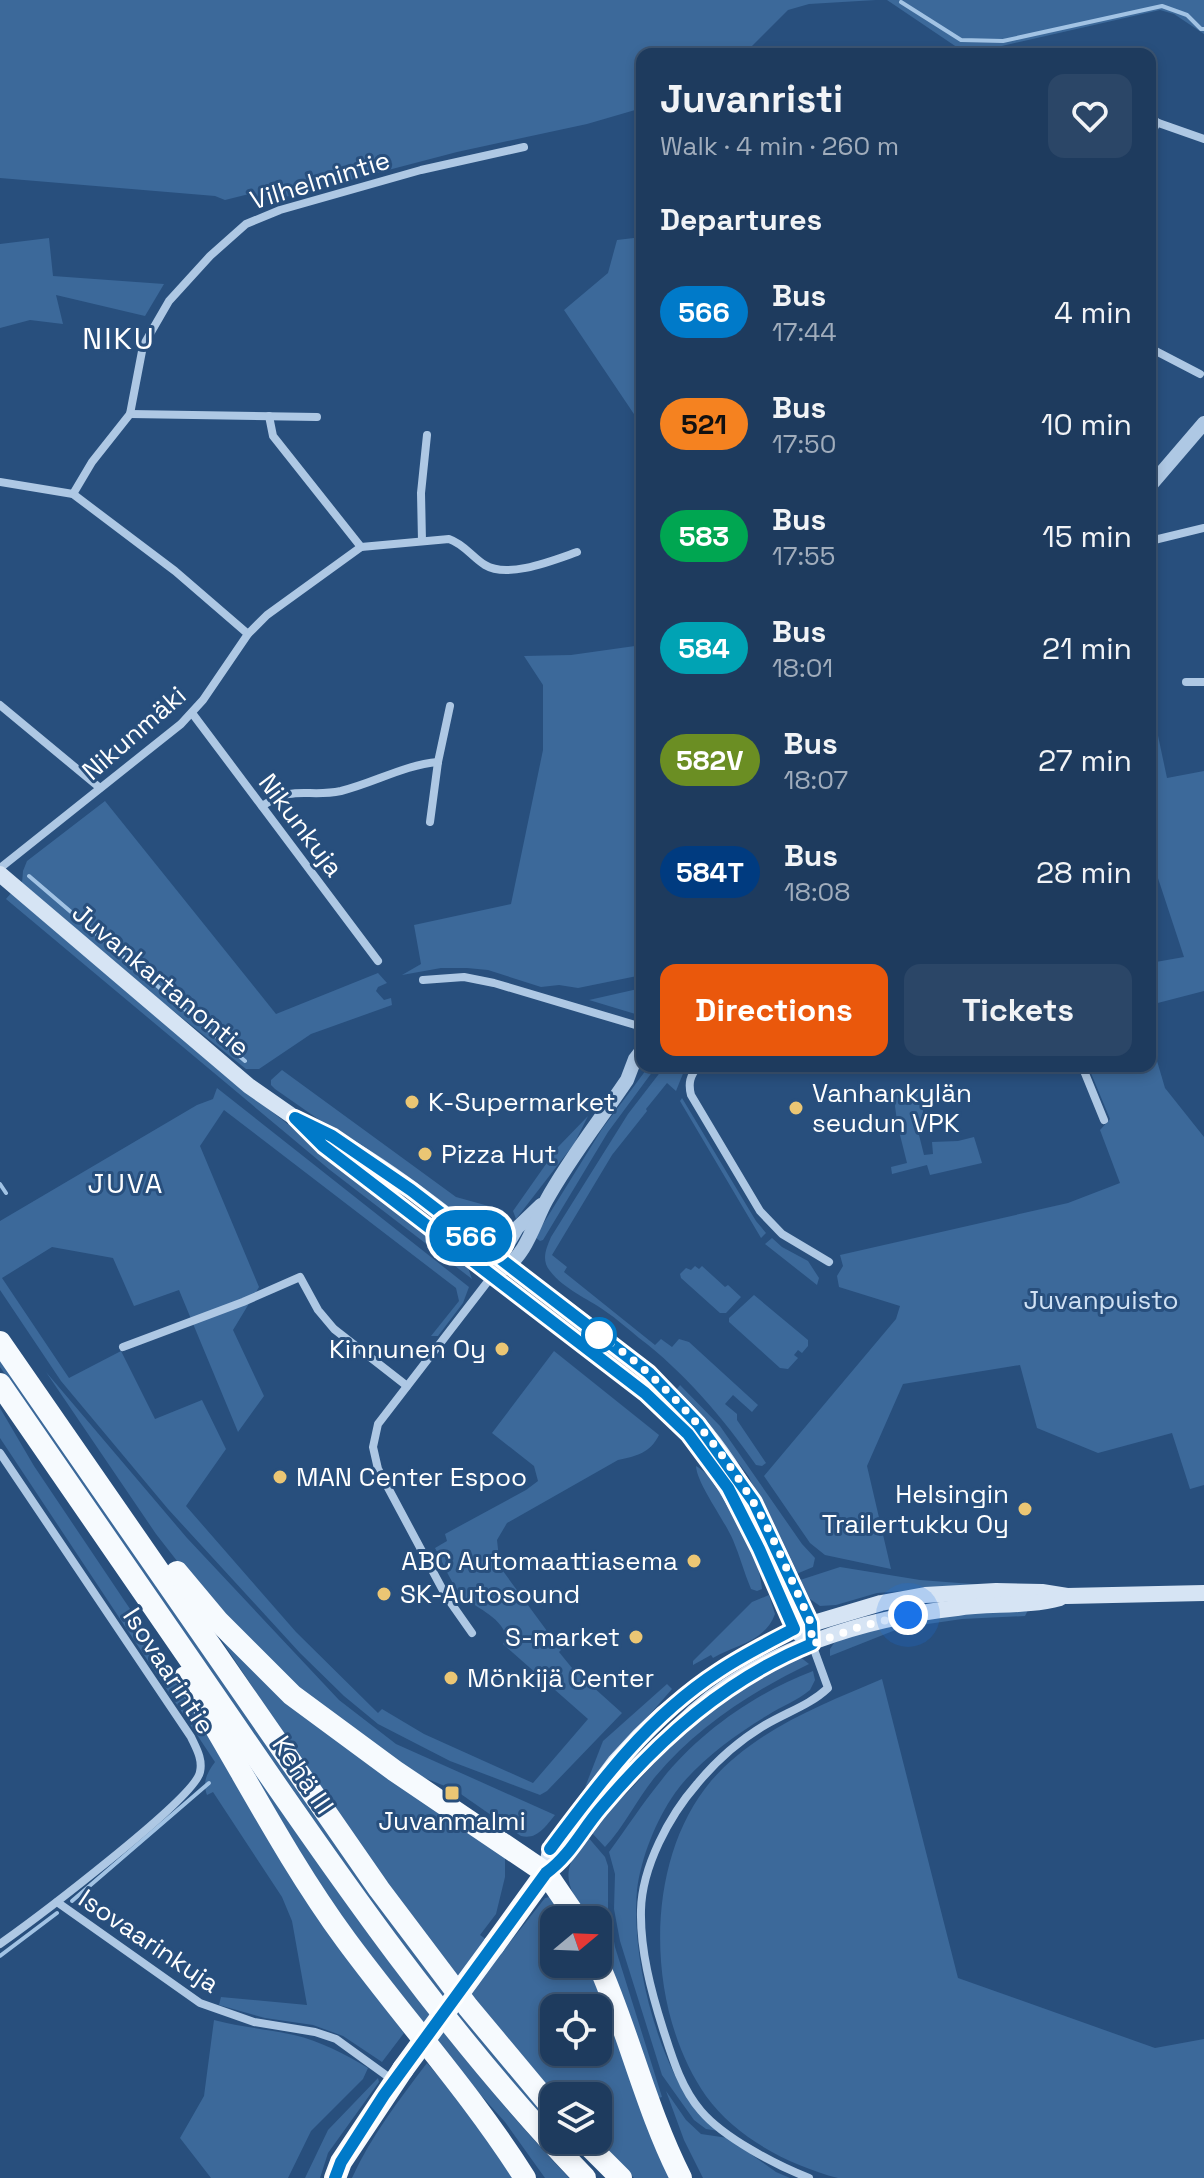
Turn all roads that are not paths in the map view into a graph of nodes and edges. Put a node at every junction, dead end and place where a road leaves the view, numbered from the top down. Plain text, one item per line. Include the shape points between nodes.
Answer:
1 (1156, 122) edge
2 (1204, 139) edge
3 (524, 147) dead end
4 (1156, 351) edge
5 (1200, 374) dead end
6 (130, 414) junction
7 (269, 416) junction
8 (317, 417) dead end
9 (1204, 423) edge
10 (427, 435) dead end
11 (1156, 479) edge
12 (0, 482) edge
13 (73, 494) junction
14 (1204, 528) edge
15 (1156, 540) edge
16 (422, 541) junction
17 (361, 547) junction
18 (577, 552) dead end
19 (248, 634) junction
20 (1186, 682) dead end
21 (1204, 682) edge
22 (0, 705) edge
23 (450, 706) dead end
24 (192, 713) junction
25 (438, 762) junction
26 (100, 788) junction
27 (262, 806) junction
28 (430, 822) dead end
29 (0, 868) edge
30 (0, 874) edge
31 (378, 961) dead end
32 (423, 980) dead end
33 (636, 1025) edge
34 (636, 1058) edge
35 (636, 1072) edge
36 (694, 1072) edge
37 (1084, 1072) edge
38 (627, 1080) junction
39 (295, 1118) junction
40 (1104, 1120) dead end
41 (504, 1261) junction
42 (829, 1262) dead end
43 (492, 1275) junction
44 (0, 1342) edge
45 (123, 1347) dead end
46 (0, 1384) edge
47 (407, 1386) junction
48 (0, 1453) edge
49 (132, 1531) junction
50 (137, 1583) junction
51 (1204, 1593) edge
52 (1067, 1596) junction
53 (802, 1626) junction
54 (472, 1633) dead end
55 (812, 1644) junction
56 (546, 1873) junction
57 (57, 1902) junction
58 (568, 1906) edge
59 (0, 1944) edge
60 (604, 1978) edge
61 (393, 2082) junction
62 (540, 2093) edge
63 (597, 2154) edge
64 (519, 2169) edge
65 (335, 2178) edge
66 (343, 2178) edge
67 (532, 2178) edge
68 (585, 2178) edge
69 (621, 2178) edge
70 (681, 2178) edge
71 (809, 2178) edge

1 - 2 street
3 - 6 street, Vilhelmintie via 421,170 246,224 169,301 143,346
4 - 5 street
6 - 7 street
6 - 13 street, Vilhelmintie
7 - 8 street
7 - 17 street via 273,436
9 - 11 street
10 - 16 street
12 - 13 street
13 - 19 street
14 - 15 street
16 - 17 street
16 - 18 street via 457,542 494,569 540,565
17 - 19 street, Nikunmäki
19 - 24 street, Nikunmäki
20 - 21 street
22 - 26 street
23 - 25 street
24 - 26 street, Nikunmäki
24 - 27 street, Nikunkuja
25 - 27 street via 420,763 337,792 291,792
25 - 28 street
26 - 29 street, Nikunmäki
27 - 31 street, Nikunkuja
30 - 39 main road, Juvankartanontie via 249,1086
32 - 33 street via 483,981
34 - 38 street
35 - 38 street
36 - 42 street via 691,1095 760,1211 782,1234
37 - 40 street
38 - 41 street via 547,1200 530,1237
39 - 41 main road, Juvankartanontie via 398,1181
39 - 43 main road, Juvankartanontie via 323,1146
41 - 43 street
41 - 53 main road, Juvankartanontie via 649,1373 698,1424 754,1502
43 - 47 street
43 - 53 main road, Juvankartanontie via 645,1393 688,1434 738,1504
44 - 49 highway, Kehä III
45 - 47 street via 300,1277 334,1329
46 - 50 highway, Kehä III
47 - 54 street via 378,1424 376,1460 446,1596
48 - 57 street, Isovaarintie via 200,1756 196,1782 172,1807
49 - 56 highway via 162,1555 292,1695
49 - 62 highway, Kehä III via 379,1889
50 - 64 highway via 165,1644 285,1848 345,1939
50 - 68 highway, Kehä III via 407,1970 491,2076
51 - 52 main road
52 - 53 main road via 925,1595
52 - 55 main road via 1042,1603 929,1611
53 - 55 main road, Juvankartanontie
53 - 56 main road via 718,1671 640,1735 550,1849
55 - 56 main road via 751,1673 697,1710 599,1809 561,1863
55 - 71 street via 828,1688 735,1745 695,1786 669,1824 641,1907 657,2011 675,2068 701,2111 730,2136
56 - 58 highway
56 - 61 highway, bridge
57 - 59 street, Isovaarintie
57 - 61 street, Isovaarinkuja via 200,2003 254,2022 336,2039
60 - 70 highway via 662,2141
61 - 65 highway
61 - 66 highway
63 - 69 highway
64 - 67 highway

